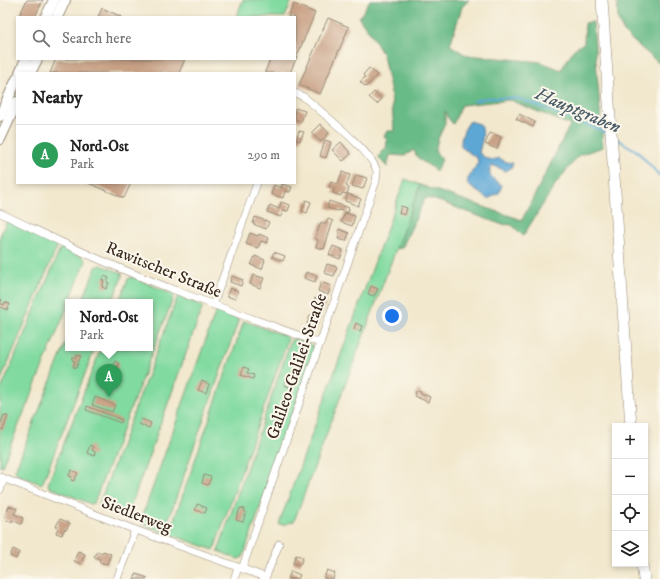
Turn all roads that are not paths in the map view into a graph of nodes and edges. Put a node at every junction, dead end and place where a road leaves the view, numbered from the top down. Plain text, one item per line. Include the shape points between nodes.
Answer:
1 (54, 0) edge
2 (65, 0) edge
3 (602, 0) edge
4 (46, 16) edge
5 (57, 16) edge
6 (26, 60) edge
7 (36, 60) edge
8 (20, 72) edge
9 (30, 72) edge
10 (16, 81) edge
11 (296, 93) edge
12 (16, 104) edge
13 (0, 116) edge
14 (0, 139) edge
15 (257, 184) edge
16 (0, 213) edge
17 (214, 305) junction
18 (320, 343) junction
19 (631, 423) edge
20 (2, 478) edge
21 (0, 490) edge
22 (135, 530) junction
23 (279, 544) dead end
24 (642, 567) edge
25 (240, 568) junction
26 (265, 578) edge
27 (117, 579) edge
28 (234, 579) edge
29 (644, 579) edge

1 - 4 street
2 - 5 street
3 - 19 main road
6 - 8 street
7 - 9 street
10 - 13 street
11 - 18 street, Galileo-Galilei-Straße via 304,97 360,146 377,171 376,181
12 - 14 street
15 - 17 street
16 - 17 street, Rawitscher Straße via 96,258
17 - 18 street, Rawitscher Straße
18 - 25 street, Galileo-Galilei-Straße
20 - 21 street
20 - 22 street, Siedlerweg
22 - 25 street, Siedlerweg
22 - 27 street
23 - 26 street
24 - 29 main road
25 - 26 street, Siedlerweg
25 - 28 street, Galileo-Galilei-Straße

